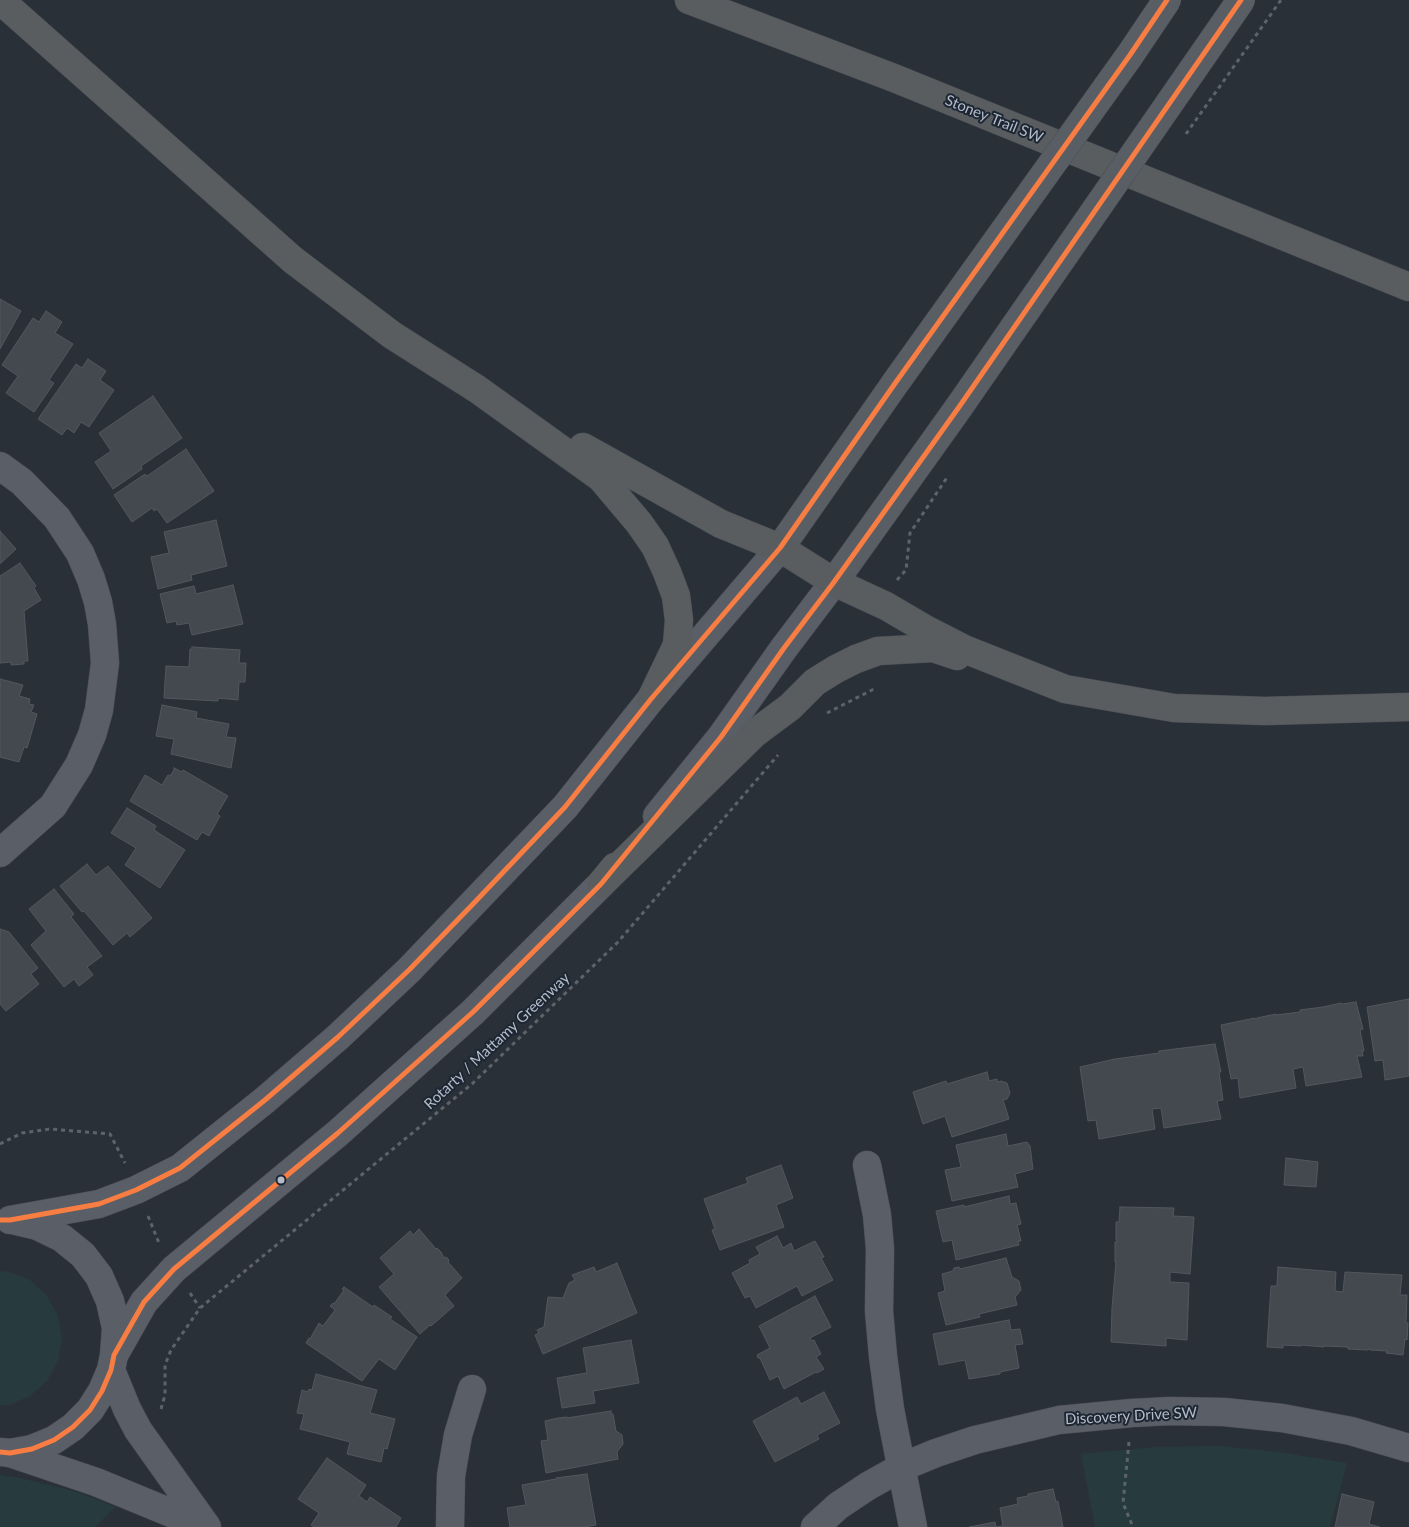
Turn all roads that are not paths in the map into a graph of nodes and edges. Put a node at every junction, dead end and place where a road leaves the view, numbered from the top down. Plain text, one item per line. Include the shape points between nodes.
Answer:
1 (0, 0) edge
2 (689, 0) edge
3 (1167, 0) edge
4 (1241, 0) edge
5 (1409, 287) edge
6 (477, 388) junction
7 (0, 466) edge
8 (780, 548) junction
9 (834, 582) junction
10 (1065, 689) junction
11 (651, 699) junction
12 (1409, 707) edge
13 (0, 853) edge
14 (601, 884) junction
15 (867, 1165) dead end
16 (5, 1220) edge
17 (113, 1363) junction
18 (472, 1389) dead end
19 (1409, 1448) edge
20 (5, 1453) edge
21 (902, 1467) junction
22 (206, 1527) edge
23 (450, 1527) edge
24 (815, 1527) edge
25 (913, 1527) edge

1 - 6 highway via 293,260 392,335
2 - 5 highway, Stoney Trail SW via 894,78
3 - 8 main road, bridge
4 - 9 main road, bridge
6 - 8 highway via 721,524
6 - 11 highway via 601,478 640,523 655,546 676,596 679,620 677,644
7 - 13 street via 22,482 58,518 80,553 98,602 105,663 99,710 79,765 53,806
8 - 9 highway
8 - 11 street
9 - 10 highway via 964,648
9 - 14 street via 721,736
10 - 12 highway via 1174,708 1265,711
10 - 14 highway via 933,648 878,651 856,659 815,682 790,707 755,733
11 - 16 street via 565,807 473,904 402,977 265,1100 180,1168 136,1190 99,1204
14 - 17 street via 473,1012 338,1133 174,1269 144,1302
15 - 21 street via 880,1249 879,1311 883,1356
16 - 17 street via 37,1226 62,1238 100,1276 116,1328
17 - 20 street via 102,1391 90,1410 73,1427 32,1449
17 - 22 street via 127,1409 138,1430
18 - 23 street via 458,1435 451,1476
19 - 21 street, Discovery Drive SW via 1352,1431 1282,1418 1170,1411 1059,1420 944,1450
20 - 22 street via 96,1482
21 - 24 street, Discovery Drive SW via 838,1506
21 - 25 street

